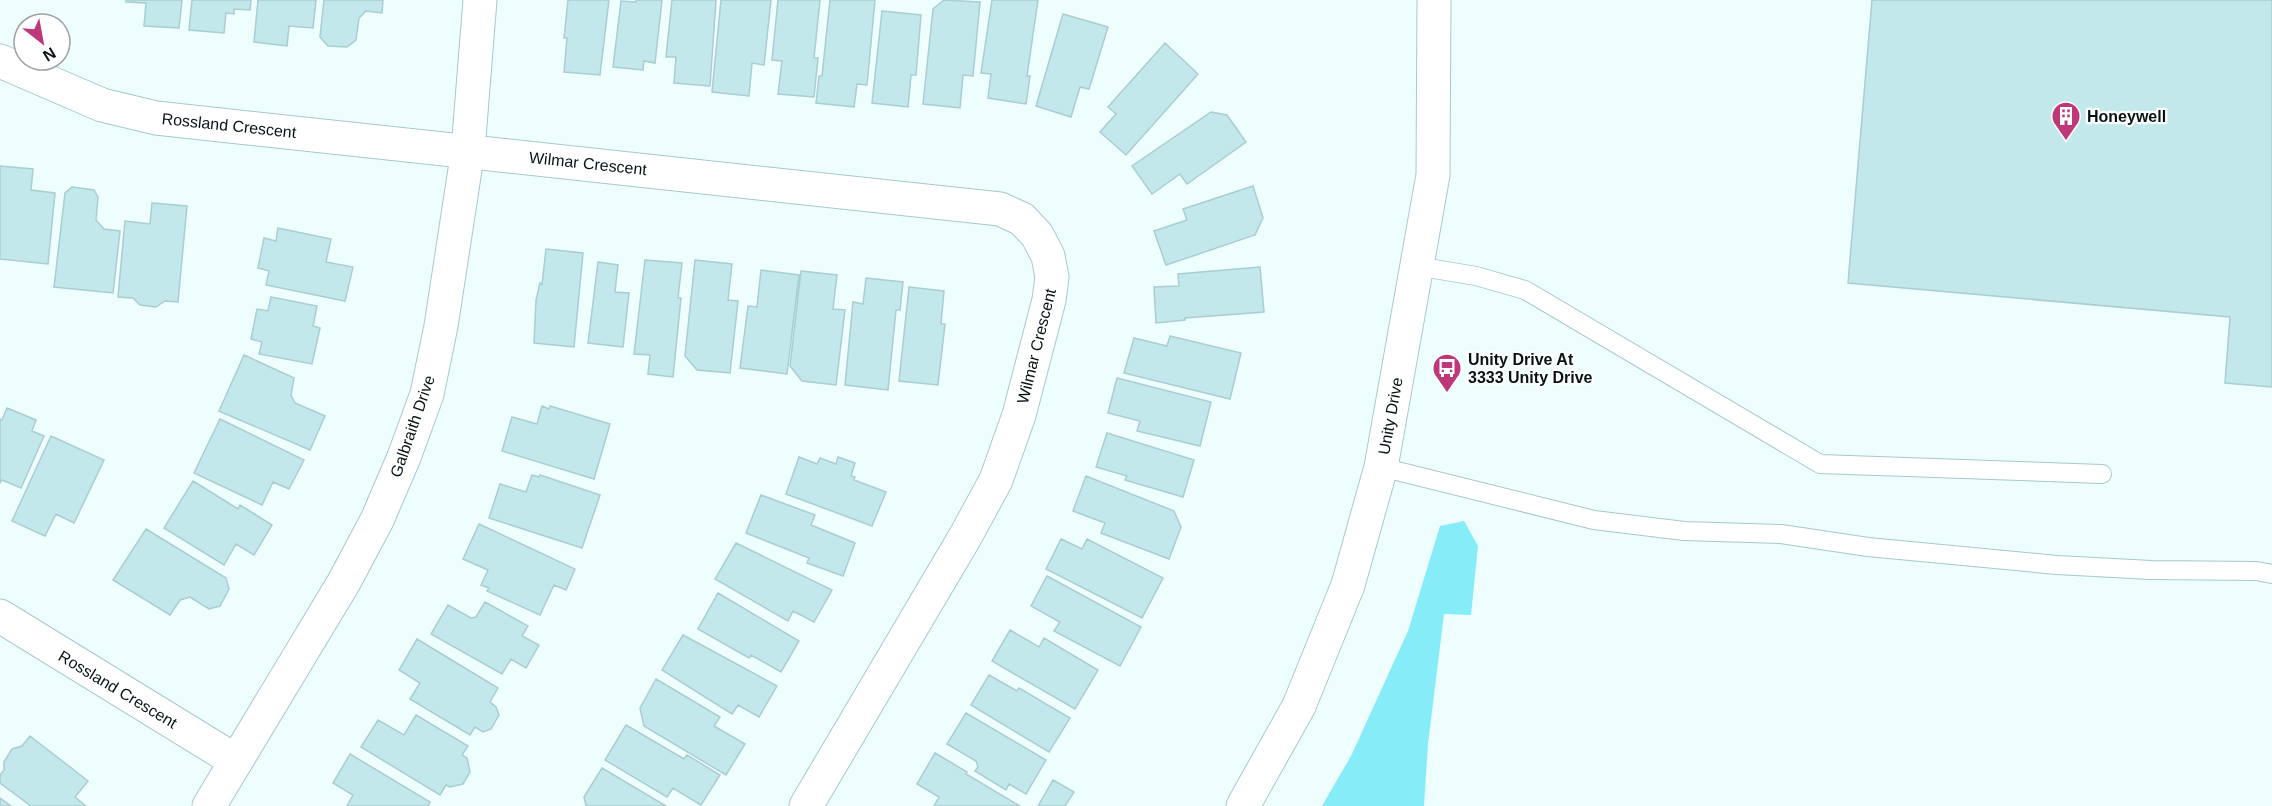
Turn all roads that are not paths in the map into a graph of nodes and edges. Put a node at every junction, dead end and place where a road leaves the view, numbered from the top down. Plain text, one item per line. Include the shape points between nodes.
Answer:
1 (480, 0) edge
2 (1434, 0) edge
3 (0, 61) edge
4 (468, 150) junction
5 (1416, 266) junction
6 (1381, 467) junction
7 (2102, 474) dead end
8 (2272, 574) edge
9 (0, 616) edge
10 (237, 761) junction
11 (209, 806) edge
12 (806, 806) edge
13 (1243, 806) edge

1 - 4 street, Galbraith Drive
2 - 5 street, Unity Drive via 1433,175
3 - 4 street, Rossland Crescent via 102,105 156,118
4 - 10 street, Galbraith Drive via 427,394 404,457 344,582
4 - 12 street, Wilmar Crescent via 1000,208 1022,219 1037,235 1048,256 1052,277 1049,300 1019,415 996,480
5 - 6 street, Unity Drive
5 - 7 lane via 1476,276 1524,290 1820,464
6 - 8 lane via 1594,520 1673,530 1781,534 2057,565
6 - 13 street, Unity Drive via 1348,585 1299,706
9 - 10 street, Rossland Crescent
10 - 11 street, Galbraith Drive

